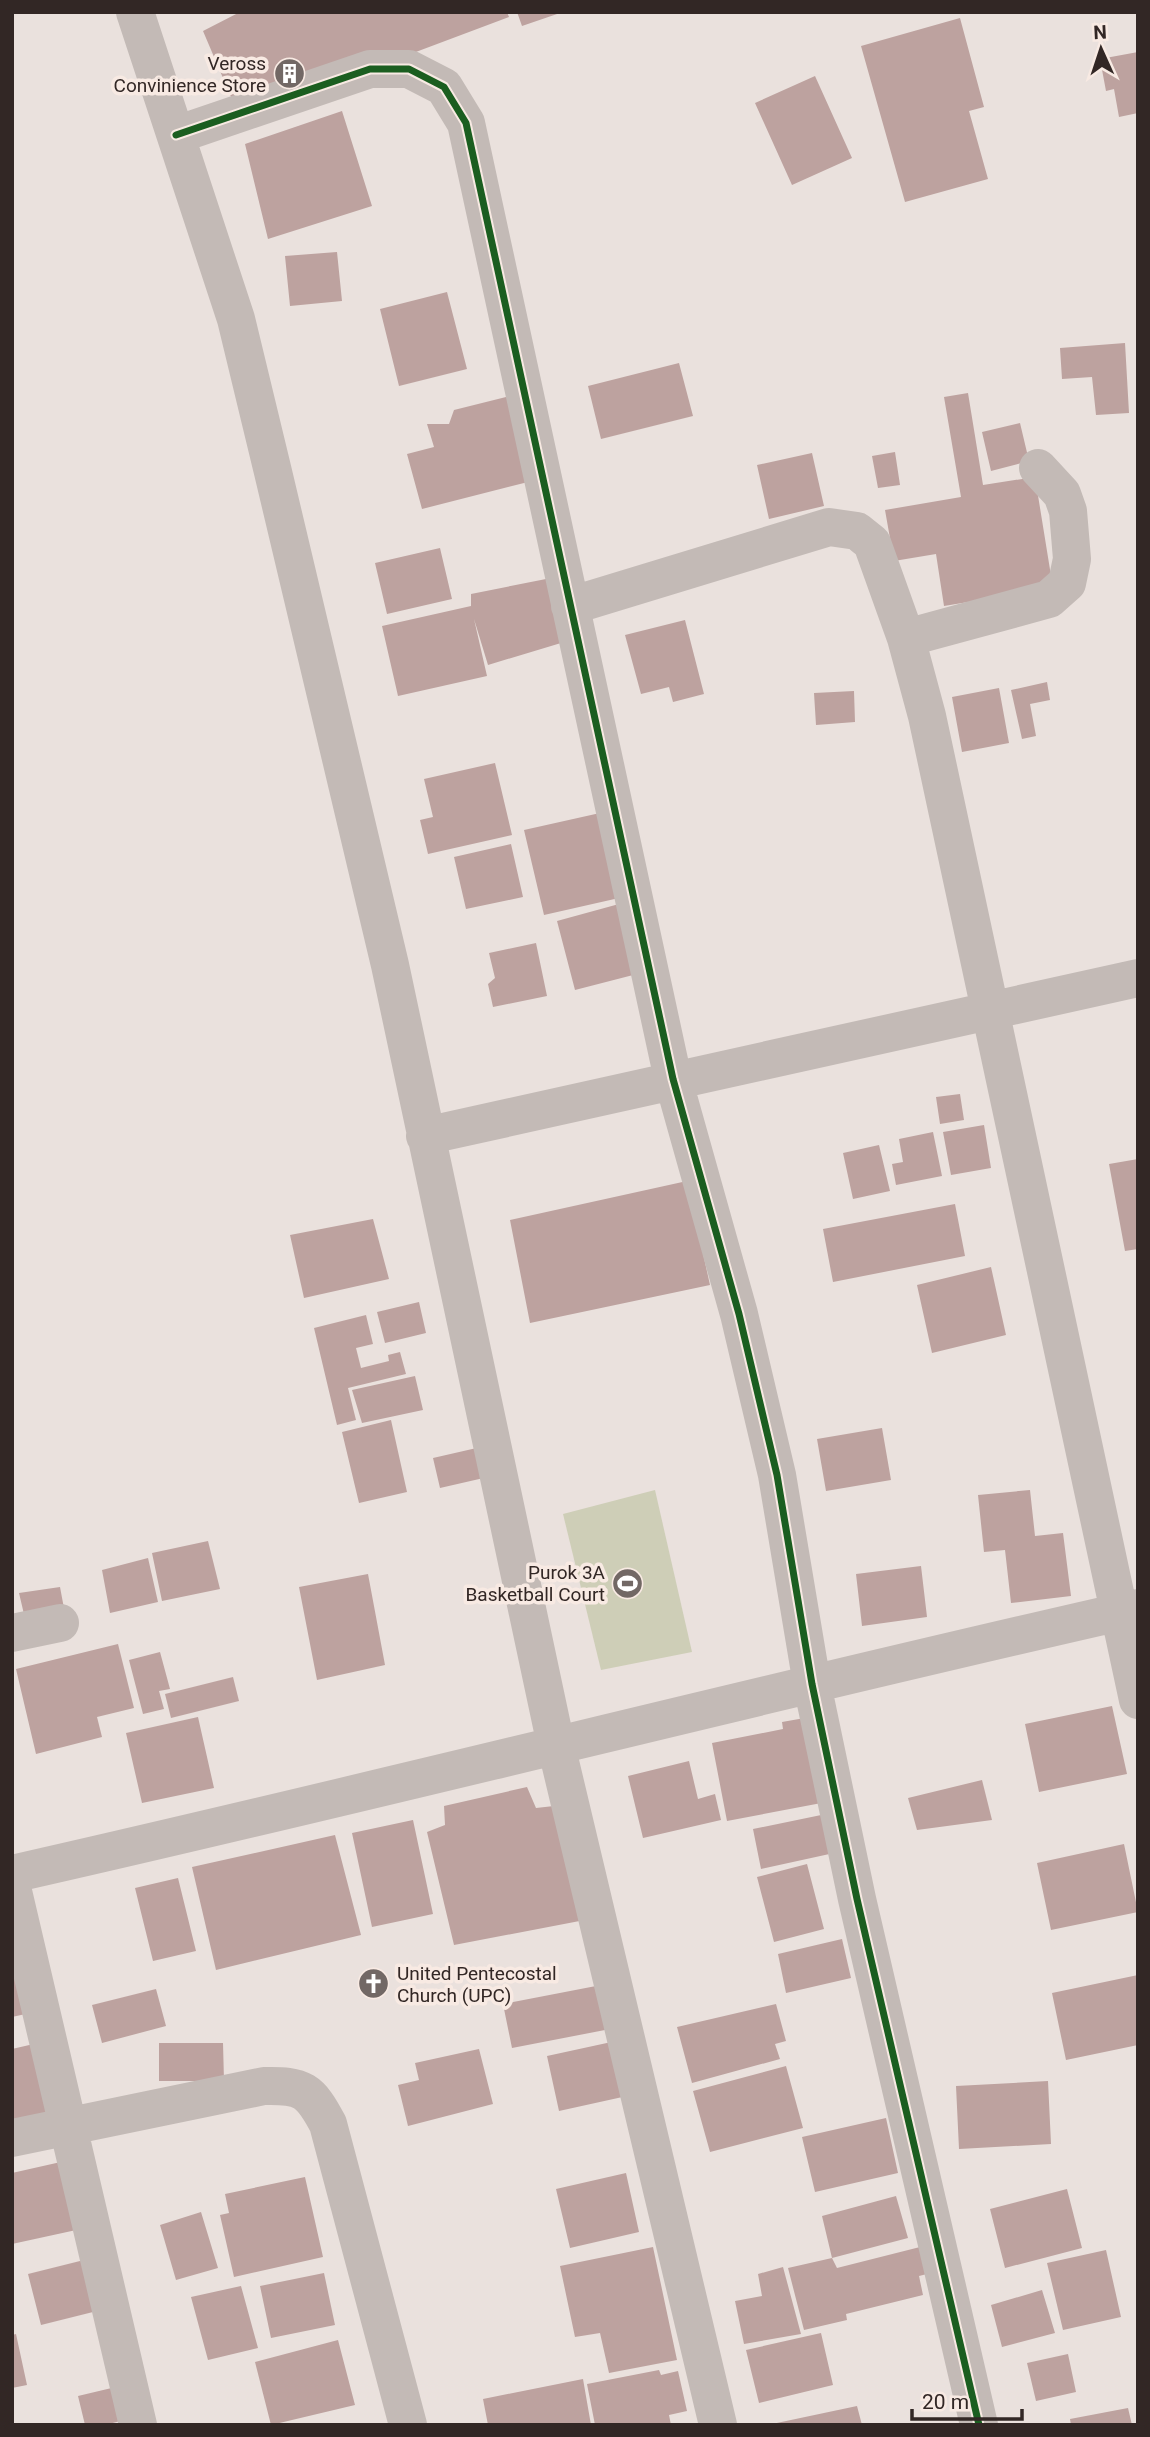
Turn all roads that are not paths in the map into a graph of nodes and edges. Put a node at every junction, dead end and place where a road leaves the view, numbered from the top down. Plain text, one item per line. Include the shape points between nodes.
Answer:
1 (135, 12) edge
2 (176, 135) junction
3 (1038, 468) dead end
4 (570, 606) junction
5 (906, 638) junction
6 (1138, 978) edge
7 (989, 1011) junction
8 (673, 1079) junction
9 (425, 1136) junction
10 (1127, 1611) edge
11 (60, 1623) dead end
12 (12, 1633) edge
13 (812, 1684) junction
14 (1138, 1700) edge
15 (556, 1745) junction
16 (12, 1874) edge
17 (12, 1887) edge
18 (69, 2126) junction
19 (12, 2138) edge
20 (138, 2425) edge
21 (408, 2425) edge
22 (718, 2425) edge
23 (979, 2425) edge

1 - 2 street
2 - 4 street via 370,69 410,69 444,86 466,123
2 - 9 street via 236,319 390,965
3 - 5 street via 1062,495 1068,511 1072,559 1068,583 1049,599
4 - 5 street via 829,527 857,531 872,543
4 - 8 street
5 - 7 street via 927,716
6 - 7 street
7 - 8 street
7 - 10 street
8 - 9 street
8 - 13 street via 771,1448
9 - 15 street
10 - 13 street
10 - 14 street
11 - 12 street
13 - 15 street
13 - 23 street via 897,2081
15 - 16 street
15 - 22 street
17 - 18 street
18 - 19 street
18 - 20 street
18 - 21 street via 264,2086 293,2085 314,2098 328,2124

